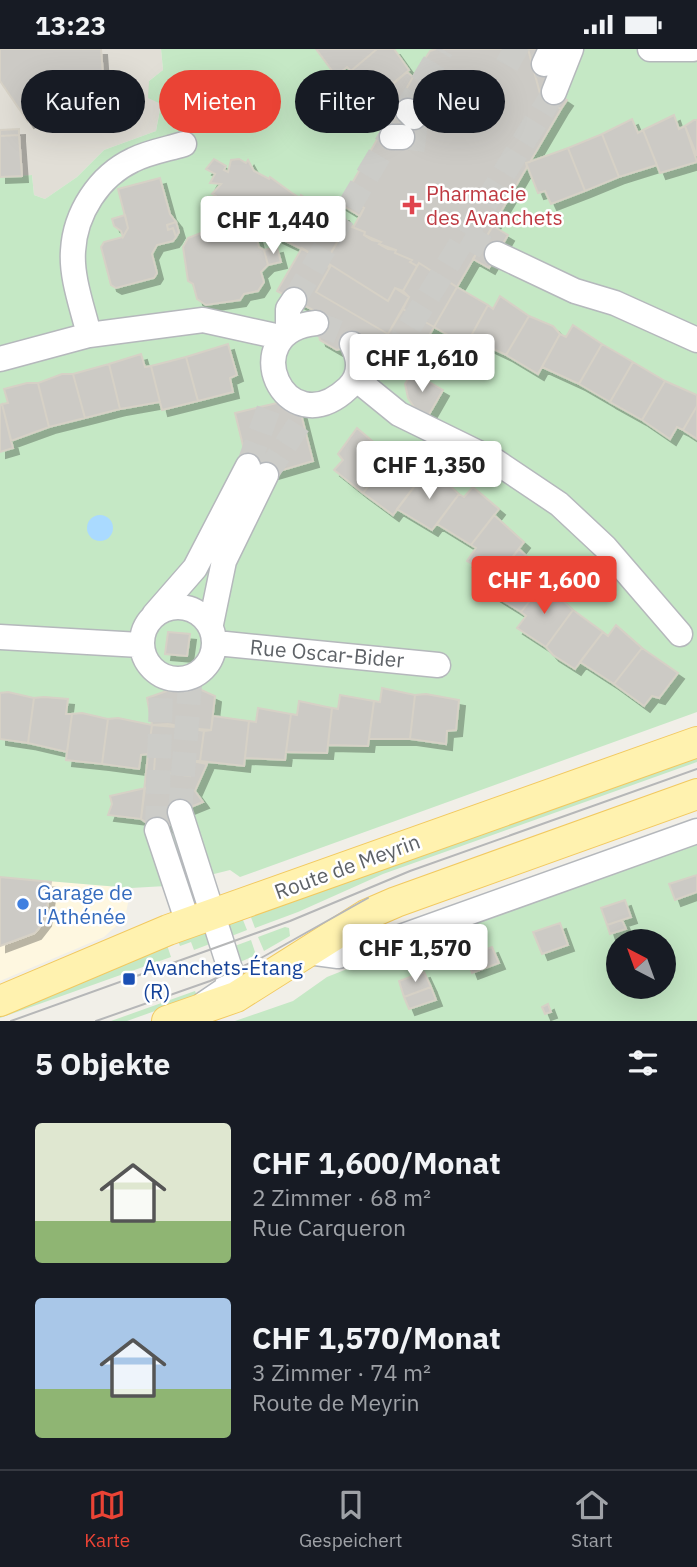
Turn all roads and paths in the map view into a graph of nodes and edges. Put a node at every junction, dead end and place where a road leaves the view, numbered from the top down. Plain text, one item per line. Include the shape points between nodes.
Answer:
1 (572, 49) edge
2 (650, 49) edge
3 (693, 49) edge
4 (551, 54) tunnel mouth
5 (554, 92) tunnel mouth
6 (184, 143) dead end
7 (497, 254) tunnel mouth
8 (294, 300) tunnel mouth
9 (316, 323) tunnel mouth
10 (284, 333) junction
11 (89, 335) junction
12 (697, 339) edge
13 (352, 344) dead end
14 (391, 356) tunnel mouth
15 (0, 359) edge
16 (356, 379) junction
17 (275, 380) junction
18 (270, 405) tunnel mouth
19 (154, 615) junction
20 (214, 634) junction
21 (680, 634) dead end
22 (0, 637) edge
23 (140, 645) junction
24 (439, 665) dead end
25 (697, 742) edge
26 (697, 794) edge
27 (180, 812) tunnel mouth
28 (156, 830) tunnel mouth
29 (697, 831) edge
30 (200, 918) junction
31 (308, 952) junction
32 (0, 1001) edge
33 (178, 1017) edge

1 - 4 street
1 - 5 street
2 - 3 street
6 - 11 street via 134,159 102,181 91,197 73,251
7 - 12 street
8 - 10 street
9 - 10 street
10 - 11 street via 203,320
10 - 17 street via 273,365
11 - 15 street
13 - 16 street via 358,361
14 - 16 street
16 - 17 street via 309,413 282,392
16 - 21 street via 399,414 495,461 559,504 606,547
17 - 18 street
19 - 20 street via 185,608 204,616
19 - 20 street via 195,568 257,470 224,561
19 - 23 street
20 - 23 street via 209,661 191,680 160,685
20 - 24 street, Rue Oscar-Bider
22 - 23 street
25 - 30 main road, Route de Meyrin
26 - 31 main road via 396,902 366,915
27 - 30 street
28 - 30 street
29 - 31 street via 364,950 338,956
30 - 32 main road, Route de Meyrin
30 - 33 street via 229,962 231,981 219,995
31 - 33 main road via 236,997

